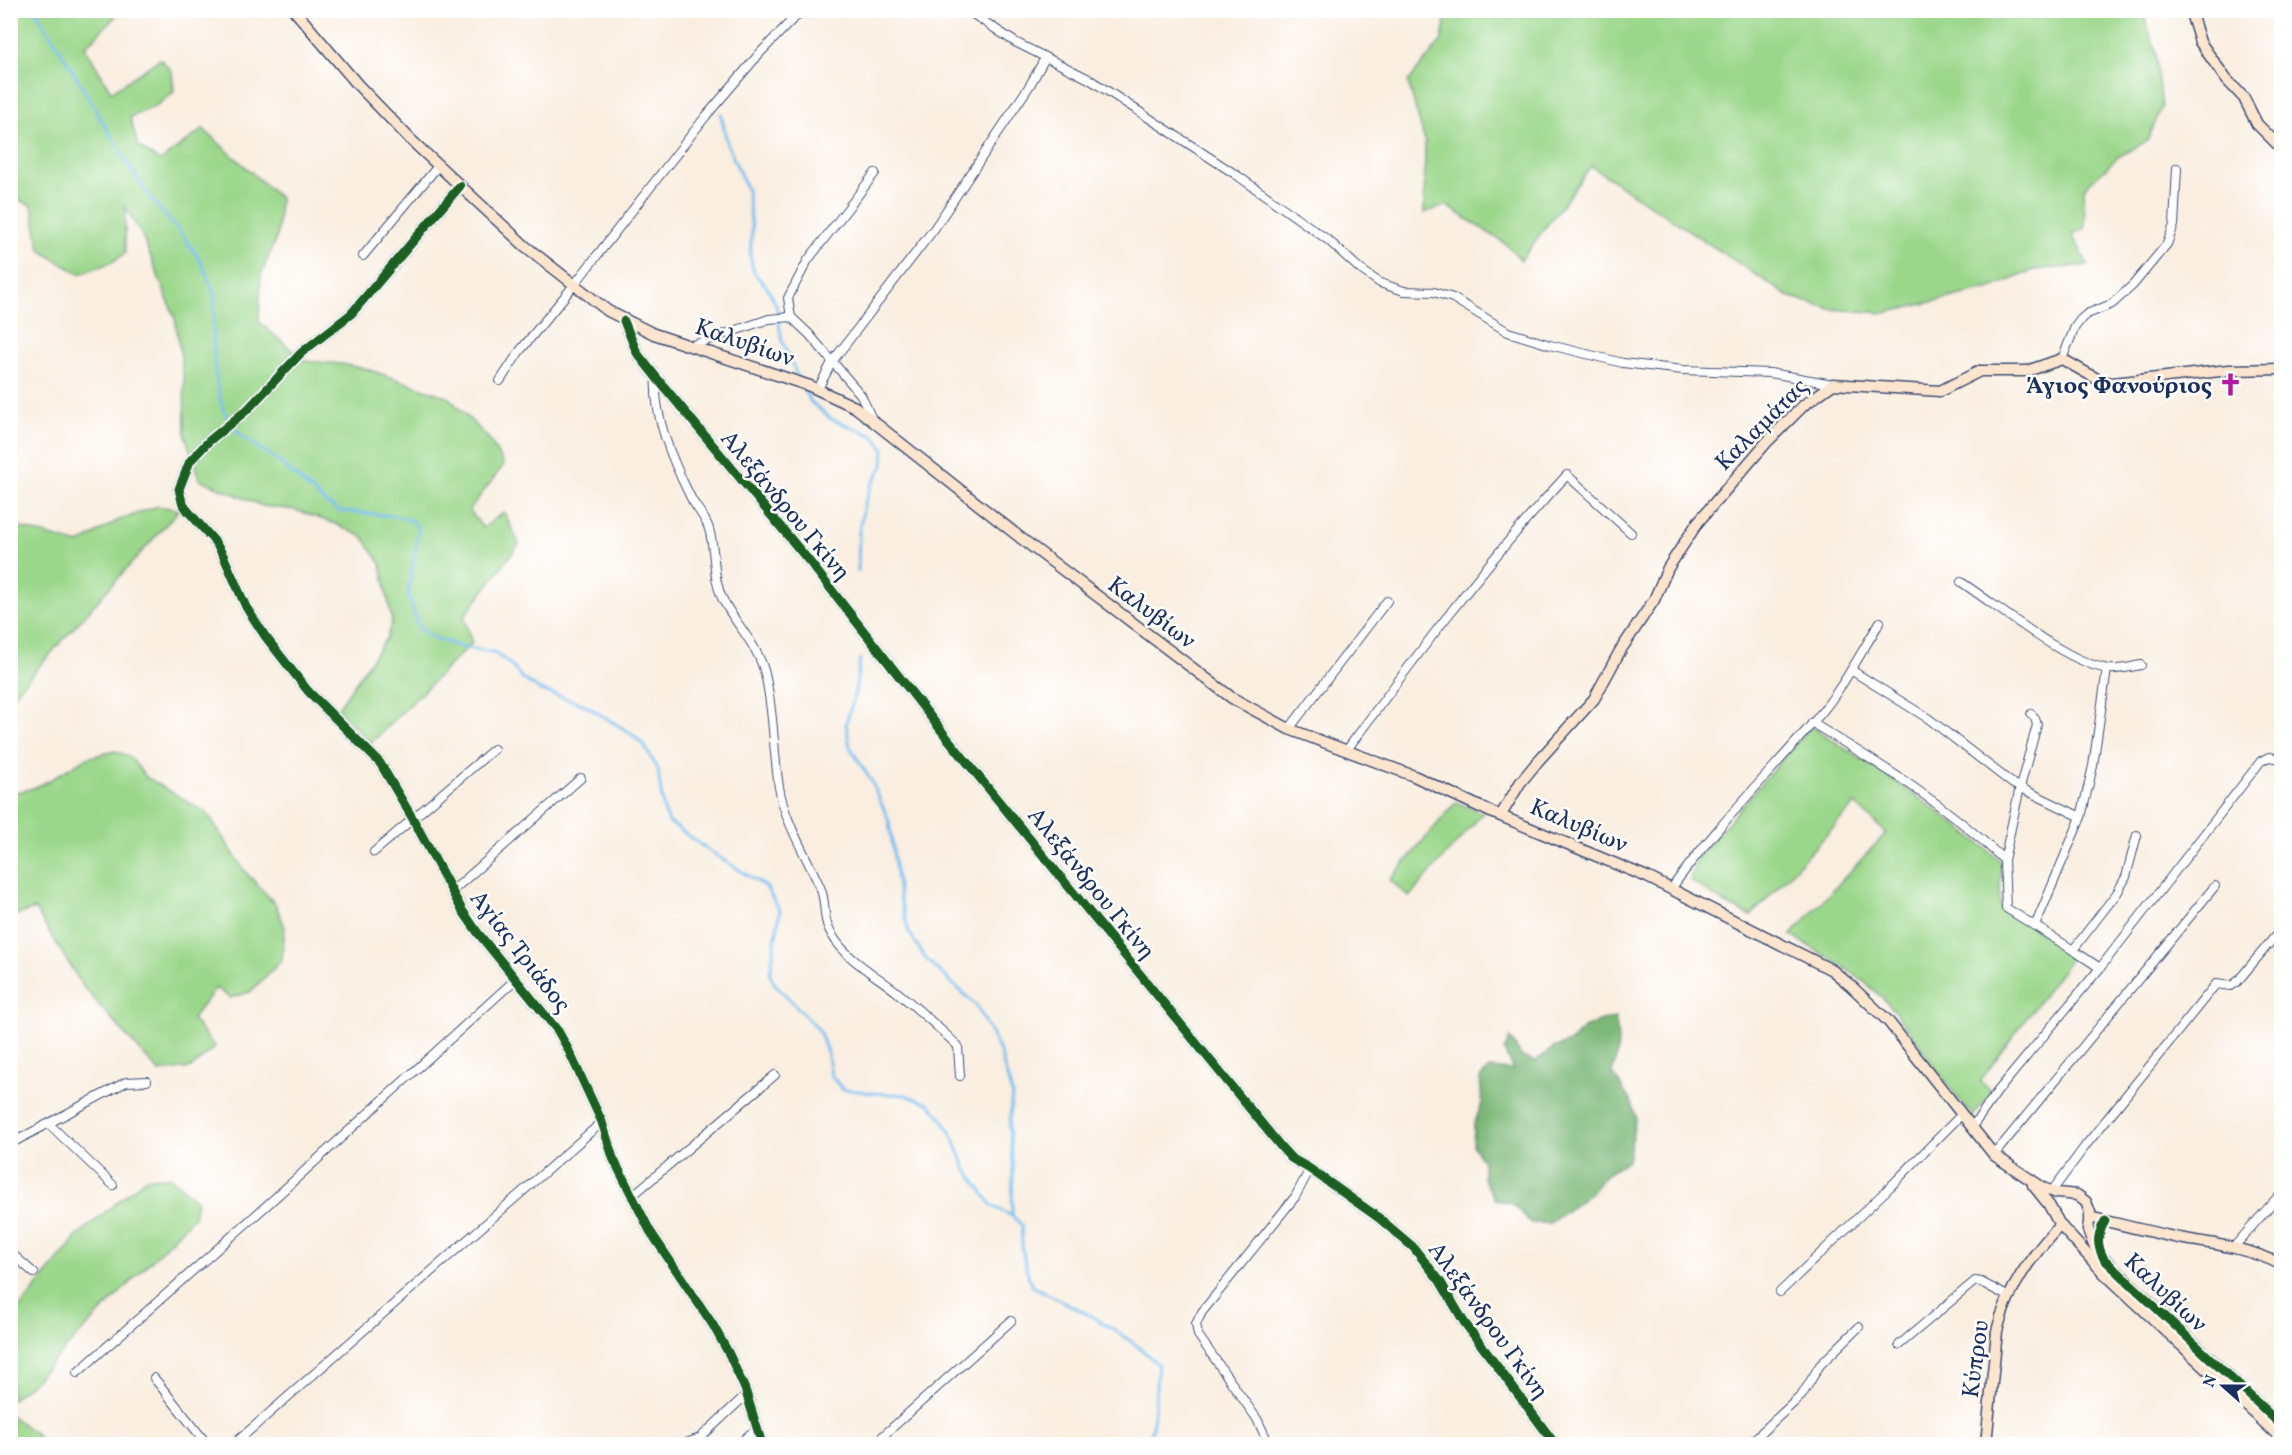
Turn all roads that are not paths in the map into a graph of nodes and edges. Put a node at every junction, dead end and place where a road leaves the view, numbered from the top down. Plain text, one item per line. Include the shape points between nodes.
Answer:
1 (805, 10) edge
2 (967, 10) edge
3 (2190, 10) edge
4 (296, 11) edge
5 (1045, 58) junction
6 (2282, 148) edge
7 (438, 166) junction
8 (2177, 168) dead end
9 (875, 173) dead end
10 (460, 186) junction
11 (363, 256) dead end
12 (574, 285) junction
13 (787, 317) junction
14 (624, 321) junction
15 (690, 346) junction
16 (2062, 359) junction
17 (832, 362) junction
18 (2282, 369) edge
19 (656, 377) junction
20 (500, 381) dead end
21 (1833, 384) junction
22 (814, 387) junction
23 (871, 417) junction
24 (1631, 533) dead end
25 (1961, 582) dead end
26 (1387, 601) dead end
27 (1880, 622) dead end
28 (2141, 665) dead end
29 (2107, 669) junction
30 (1851, 670) junction
31 (2031, 714) dead end
32 (1812, 723) junction
33 (1289, 729) junction
34 (494, 749) dead end
35 (1346, 751) junction
36 (2282, 759) edge
37 (581, 778) dead end
38 (2020, 787) junction
39 (1501, 815) junction
40 (2080, 817) junction
41 (413, 819) junction
42 (2137, 835) dead end
43 (374, 852) dead end
44 (2004, 860) junction
45 (2215, 886) dead end
46 (1671, 889) junction
47 (451, 892) junction
48 (2035, 926) junction
49 (2282, 928) edge
50 (2073, 950) junction
51 (2100, 968) junction
52 (516, 979) junction
53 (775, 1075) dead end
54 (960, 1076) dead end
55 (147, 1081) dead end
56 (1961, 1114) junction
57 (602, 1122) junction
58 (49, 1124) junction
59 (1972, 1127) junction
60 (10, 1144) edge
61 (1994, 1155) junction
62 (1310, 1169) junction
63 (2026, 1178) junction
64 (113, 1185) dead end
65 (2052, 1191) junction
66 (2282, 1191) edge
67 (2071, 1195) junction
68 (632, 1196) junction
69 (2088, 1219) junction
70 (2060, 1224) junction
71 (2234, 1247) junction
72 (10, 1252) edge
73 (2282, 1265) edge
74 (34, 1274) dead end
75 (1780, 1292) dead end
76 (2009, 1297) junction
77 (1011, 1321) dead end
78 (1859, 1327) dead end
79 (1899, 1344) dead end
80 (77, 1372) dead end
81 (154, 1378) dead end
82 (747, 1394) junction
83 (2282, 1426) edge
84 (758, 1431) junction
85 (2282, 1439) edge
86 (1988, 1441) edge
87 (207, 1444) edge
88 (234, 1444) edge
89 (684, 1444) edge
90 (739, 1444) edge
91 (762, 1444) edge
92 (874, 1444) edge
93 (1269, 1444) edge
94 (1555, 1444) edge
95 (1749, 1444) edge

1 - 12 street via 760,53 706,116
2 - 5 street
3 - 6 street via 2200,42 2244,98 2257,124
4 - 7 street, Καλυβίων via 358,85
5 - 17 street via 934,229
5 - 21 street via 1089,79 1238,176 1329,240 1380,283 1404,291 1434,292 1453,298 1508,332 1623,363 1770,373
7 - 10 street, Καλυβίων
7 - 11 street
8 - 16 street via 2174,225 2168,244 2112,304 2081,320
9 - 13 street via 808,260 788,298
10 - 12 street, Καλυβίων
10 - 41 street, Αγίας Τριάδος via 351,315 301,353 248,409 208,441 190,461 179,489 194,520 219,548 246,607 265,636 308,691 380,763
12 - 14 street, Καλυβίων
12 - 20 street
13 - 15 street via 769,319
13 - 17 street via 809,334
14 - 15 street, Καλυβίων
14 - 19 street, Αλεξάνδρου Γκίνη via 637,353
15 - 22 street, Καλυβίων
16 - 18 street via 2112,383 2229,370
16 - 21 street, Καλαμάτας via 2027,371 1980,371 1940,391
17 - 22 street
17 - 23 street via 861,395
19 - 54 street via 655,391 672,454 709,528 717,588 750,640 765,674 785,814 821,889 828,926 862,966 958,1046
19 - 62 street, Αλεξάνδρου Γκίνη via 1274,1139 1291,1158
21 - 39 street, Καλαμάτας via 1804,405 1766,443 1698,522 1594,699 1520,783
22 - 23 street, Καλυβίων
23 - 33 street, Καλυβίων via 1022,539 1232,698
24 - 35 street via 1567,476 1517,528
25 - 29 street via 2057,647
26 - 33 street
27 - 30 street
28 - 29 street
29 - 40 street via 2093,766
30 - 32 street
30 - 38 street via 1929,719
31 - 38 street via 2037,724
32 - 44 street via 1889,769
32 - 46 street via 1694,856
33 - 35 street, Καλυβίων
34 - 41 street
35 - 39 street, Καλυβίων
36 - 51 street via 2270,757 2261,761
37 - 47 street
38 - 40 street
38 - 44 street
39 - 46 street, Καλυβίων
40 - 48 street
41 - 43 street
41 - 47 street, Αγίας Τριάδος
42 - 50 street via 2126,877
44 - 48 street via 2006,908
45 - 61 street
46 - 56 street, Καλυβίων via 1838,975 1888,1021
47 - 52 street, Αγίας Τριάδος
48 - 50 street
49 - 65 street via 2237,982 2231,986 2216,984
50 - 51 street
51 - 59 street
52 - 57 street, Αγίας Τριάδος via 563,1040
52 - 80 street
53 - 68 street
55 - 58 street via 126,1082
56 - 59 street, Καλυβίων
56 - 75 street
57 - 68 street, Αγίας Τριάδος via 613,1158
57 - 88 street
58 - 60 street
58 - 64 street
59 - 61 street, Καλυβίων
61 - 63 street, Καλυβίων
62 - 93 street via 1295,1197 1196,1324 1198,1335 1257,1419
62 - 94 street, Αλεξάνδρου Γκίνη via 1413,1247
63 - 65 street, Καλυβίων
63 - 70 street, Καλυβίων via 2049,1204
65 - 67 street, Καλυβίων
66 - 71 street
67 - 69 street, Καλυβίων via 2086,1202
67 - 70 street via 2059,1200 2055,1213
68 - 82 street, Αγίας Τριάδος via 650,1231 713,1325
69 - 70 street via 2076,1229
69 - 71 street
69 - 83 street, Καλυβίων via 2091,1241 2104,1259
70 - 76 street, Κύπρου via 2029,1261
70 - 85 street, Καλυβίων via 2104,1273
71 - 73 street
72 - 74 street
76 - 79 street via 1975,1281
76 - 86 street, Κύπρου via 1997,1330
77 - 92 street
78 - 95 street via 1820,1365 1802,1395
81 - 87 street
82 - 84 street, Αγίας Τριάδος
82 - 89 street via 700,1438
84 - 90 street
84 - 91 street, Αγίας Τριάδος

